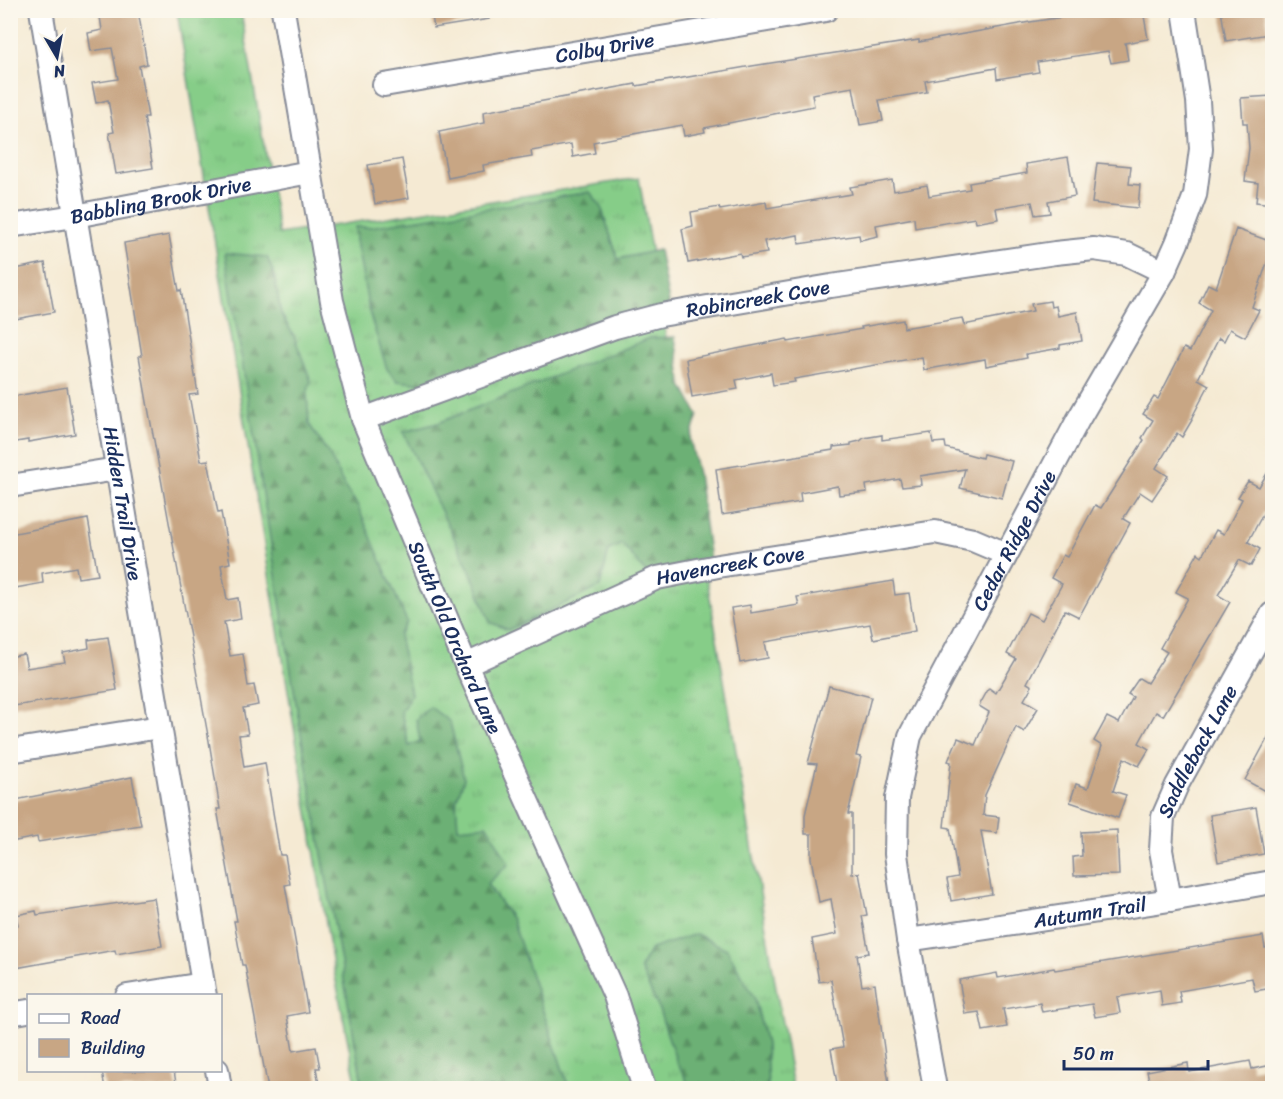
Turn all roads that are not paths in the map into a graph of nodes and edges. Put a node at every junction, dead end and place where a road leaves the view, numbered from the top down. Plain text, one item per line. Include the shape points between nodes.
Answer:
1 (41, 10) edge
2 (283, 10) edge
3 (826, 10) edge
4 (1184, 10) edge
5 (756, 16) edge
6 (384, 85) dead end
7 (310, 172) junction
8 (75, 216) junction
9 (10, 226) edge
10 (1164, 272) junction
11 (363, 419) junction
12 (117, 469) junction
13 (10, 486) edge
14 (1006, 554) junction
15 (1272, 614) edge
16 (466, 665) junction
17 (160, 728) junction
18 (10, 752) edge
19 (1272, 882) edge
20 (1170, 900) junction
21 (908, 940) junction
22 (204, 990) edge
23 (153, 994) edge
24 (27, 1011) edge
25 (10, 1014) edge
26 (218, 1072) edge
27 (220, 1089) edge
28 (644, 1089) edge
29 (935, 1089) edge

1 - 8 street, Hidden Trail Drive
2 - 7 street, South Old Orchard Lane
3 - 5 street, Colby Drive
4 - 10 street, Cedar Ridge Drive via 1201,149 1195,195
5 - 6 street, Colby Drive
7 - 8 street, Babbling Brook Drive
7 - 11 street, South Old Orchard Lane via 332,301
8 - 9 street, Babbling Brook Drive
8 - 12 street, Hidden Trail Drive
10 - 11 street, Robincreek Cove via 1127,254 1094,249 1055,252 669,314 615,327
10 - 14 street, Cedar Ridge Drive
11 - 16 street, South Old Orchard Lane
12 - 13 street
12 - 17 street, Hidden Trail Drive
14 - 16 street, Havencreek Cove via 973,540 935,532 657,578
14 - 21 street, Cedar Ridge Drive via 910,736 897,798 897,854
15 - 20 street, Saddleback Lane via 1163,817 1161,850
16 - 28 street, South Old Orchard Lane via 615,996
17 - 18 street
17 - 22 street, Hidden Trail Drive
19 - 20 street, Autumn Trail
20 - 21 street, Autumn Trail
21 - 29 street, Cedar Ridge Drive
22 - 23 street
24 - 25 street
26 - 27 street

